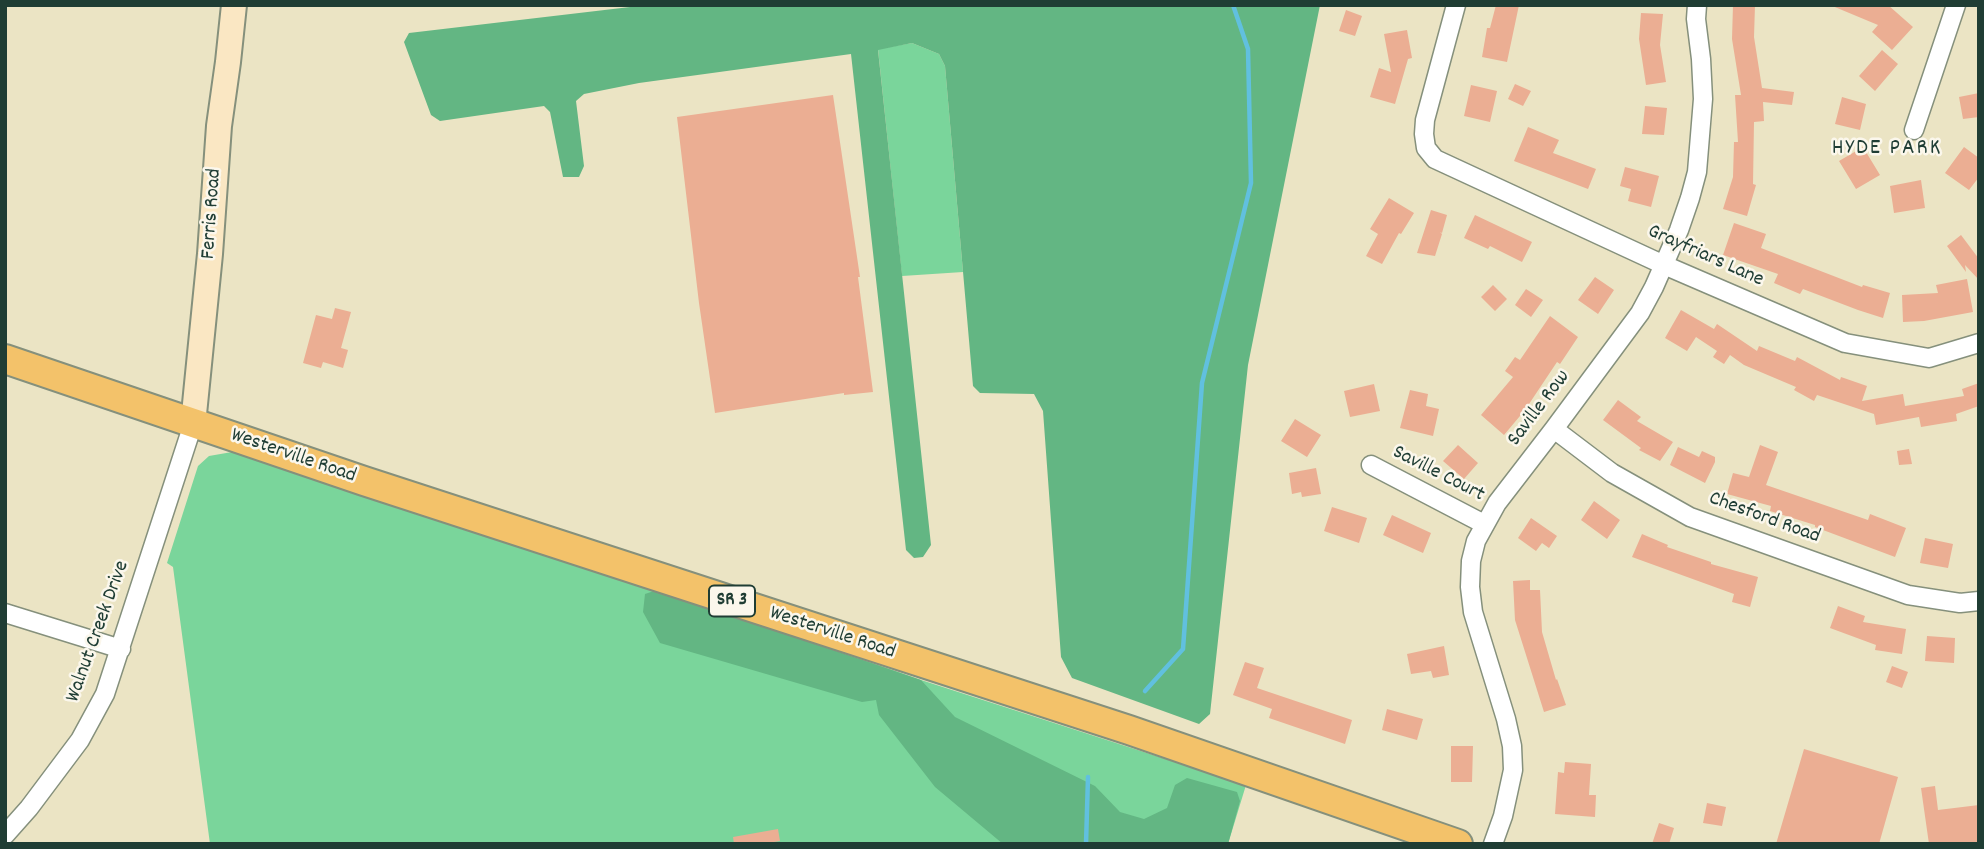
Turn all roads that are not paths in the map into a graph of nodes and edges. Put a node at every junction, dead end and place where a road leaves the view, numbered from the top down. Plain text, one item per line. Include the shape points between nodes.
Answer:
1 (234, 5) edge
2 (1456, 5) edge
3 (1697, 5) edge
4 (1956, 5) edge
5 (1914, 130) dead end
6 (1664, 265) junction
7 (1979, 343) edge
8 (5, 359) edge
9 (193, 424) junction
10 (1554, 429) junction
11 (1371, 466) dead end
12 (1484, 524) junction
13 (1979, 601) edge
14 (5, 613) edge
15 (121, 649) junction
16 (6, 832) edge
17 (1458, 844) edge
18 (1493, 844) edge

1 - 9 main road, Ferris Road
2 - 6 street, Grayfriars Lane via 1425,120 1426,148 1435,159
3 - 6 street, Saville Row via 1703,99 1697,172
4 - 5 street
6 - 7 street, Grayfriars Lane via 1845,343 1929,358
6 - 10 street, Saville Row via 1640,313
8 - 9 main road, Westerville Road / SR 3
9 - 15 street, Walnut Creek Drive
9 - 17 main road, Westerville Road / SR 3 via 1129,730
10 - 12 street, Saville Row
10 - 13 street, Chesford Road via 1612,473 1690,517 1908,595 1960,603
11 - 12 street, Saville Court
12 - 18 street, Saville Row via 1471,561 1470,587 1473,612 1506,719 1513,770
14 - 15 street
15 - 16 street, Walnut Creek Drive via 105,694 79,740

